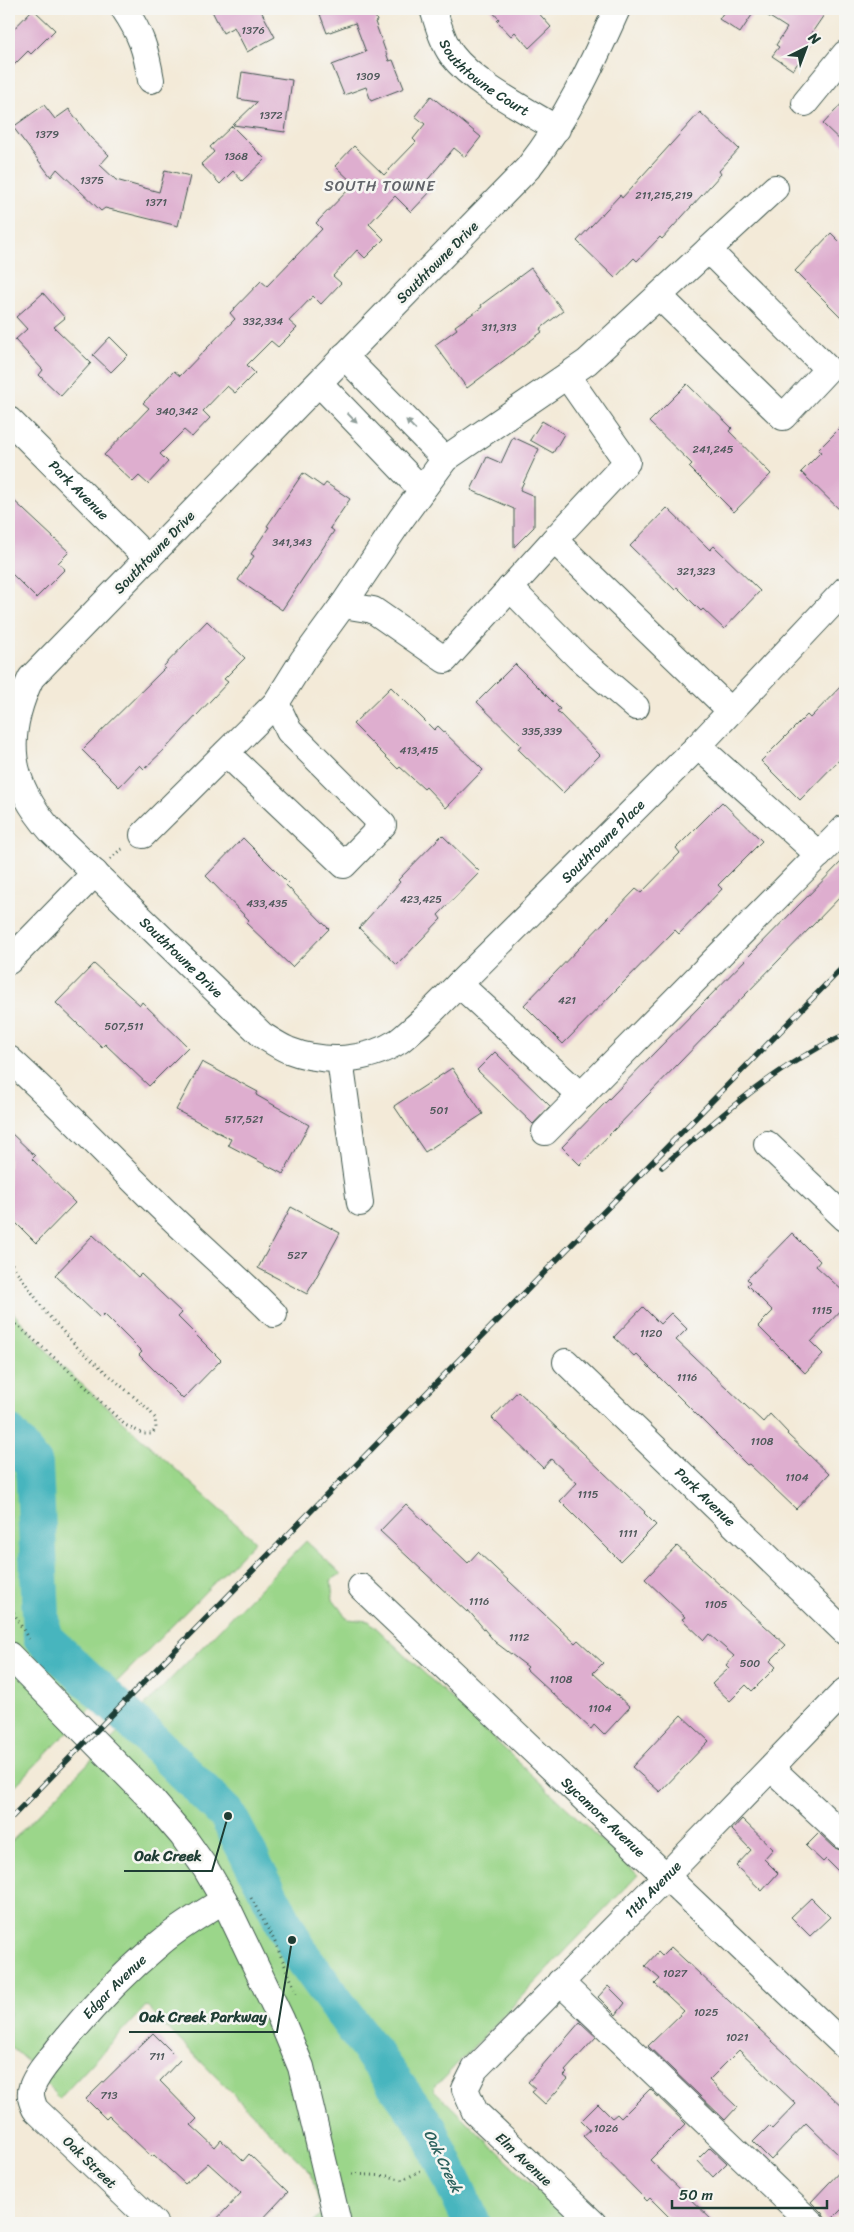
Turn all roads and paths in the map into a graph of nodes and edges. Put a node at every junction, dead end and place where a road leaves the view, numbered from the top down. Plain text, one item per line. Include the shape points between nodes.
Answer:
1 (124, 9) edge
2 (433, 9) edge
3 (617, 9) edge
4 (845, 54) edge
5 (151, 80) dead end
6 (805, 103) dead end
7 (557, 129) junction
8 (775, 188) dead end
9 (708, 250) junction
10 (659, 296) junction
11 (344, 356) junction
12 (567, 376) junction
13 (319, 383) junction
14 (9, 420) edge
15 (445, 459) junction
16 (422, 490) junction
17 (554, 540) junction
18 (148, 559) junction
19 (510, 588) junction
20 (845, 590) edge
21 (344, 605) junction
22 (276, 702) junction
23 (636, 707) dead end
24 (730, 711) junction
25 (12, 731) edge
26 (698, 746) junction
27 (226, 753) junction
28 (845, 828) edge
29 (143, 835) joint
30 (819, 855) junction
31 (95, 873) junction
32 (9, 961) edge
33 (459, 984) junction
34 (9, 1060) edge
35 (340, 1060) junction
36 (581, 1096) junction
37 (546, 1132) dead end
38 (767, 1144) dead end
39 (360, 1203) dead end
40 (845, 1218) edge
41 (9, 1260) edge
42 (274, 1314) dead end
43 (9, 1318) edge
44 (566, 1362) dead end
45 (361, 1587) dead end
46 (845, 1632) edge
47 (9, 1655) edge
48 (845, 1691) edge
49 (771, 1768) junction
50 (845, 1837) edge
51 (666, 1876) junction
52 (224, 1900) junction
53 (560, 1982) junction
54 (845, 2046) edge
55 (465, 2089) joint
56 (31, 2098) joint
57 (422, 2170) dead end
58 (352, 2174) dead end
59 (154, 2223) edge
60 (338, 2223) edge
61 (593, 2223) edge
62 (810, 2223) edge

1 - 5 street via 145,48
2 - 7 street, Southtowne Court via 451,54 461,65 483,83
3 - 7 street, Southtowne Drive via 587,75
4 - 6 street
7 - 11 street, Southtowne Drive via 522,175
8 - 9 street
9 - 10 street
9 - 10 street via 828,369 783,416
10 - 12 street via 587,362
11 - 13 street, Southtowne Drive
15 -> 11 street
12 - 15 street
12 - 17 street via 627,462
13 -> 16 street
13 - 18 street, Southtowne Drive
14 - 18 street, Park Avenue
15 - 16 street
16 - 21 street
17 - 19 street
17 - 24 street
18 - 25 street, Southtowne Drive via 31,678 20,701
19 - 21 street via 445,660 373,610
19 - 23 street via 579,658
20 - 24 street, Southtowne Place
21 - 22 street
22 - 27 street
22 - 27 street via 289,731 383,825 344,866
24 - 26 street, Southtowne Place
25 - 31 street, Southtowne Drive via 20,785 35,812
26 - 30 street
26 - 33 street, Southtowne Place
27 - 29 street
28 - 30 street
29 - 31 path via 130,847 120,850
30 - 36 street
31 - 32 street
31 - 35 street, Southtowne Drive via 262,1035 287,1050
33 - 35 street, Southtowne Place via 398,1041 368,1054
33 - 36 street
34 - 42 street
35 - 39 street
36 - 37 street
38 - 40 street
41 - 43 path via 47,1314 79,1349 148,1409 155,1418 156,1428 152,1434 124,1425
44 - 46 street, Park Avenue
45 - 51 street, Sycamore Avenue
47 - 52 street via 151,1799 182,1835
48 - 49 street, 11th Avenue
49 - 50 street
49 - 51 street, 11th Avenue
51 - 53 street, 11th Avenue
51 - 54 street, Sycamore Avenue
52 - 56 street, Edgar Avenue via 184,1924 120,1979 82,2019 44,2067 32,2088
52 - 60 street via 300,2067
53 - 55 street, 11th Avenue via 475,2069
53 - 62 street
55 - 61 street, Elm Avenue via 475,2112
56 - 59 street, Oak Street via 35,2109
57 - 58 path via 404,2180

